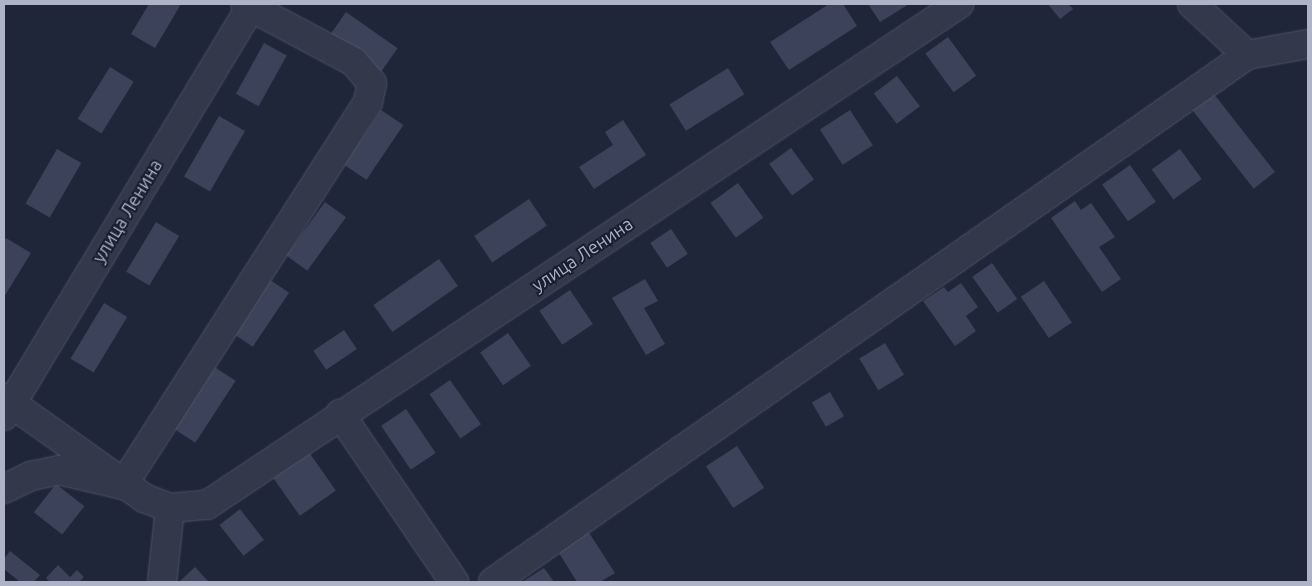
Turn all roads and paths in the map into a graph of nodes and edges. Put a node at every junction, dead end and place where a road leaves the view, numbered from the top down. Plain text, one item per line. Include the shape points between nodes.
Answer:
1 (958, 4) edge
2 (1192, 4) edge
3 (248, 6) edge
4 (1308, 44) edge
5 (1247, 55) junction
6 (6, 406) edge
7 (340, 414) junction
8 (123, 485) junction
9 (4, 489) edge
10 (170, 508) junction
11 (162, 582) edge
12 (454, 582) edge
13 (492, 582) edge

1 - 7 street, улица Ленина
2 - 5 street
3 - 6 street, улица Ленина
3 - 8 street via 354,62 372,83 368,102
4 - 5 street
5 - 13 street
6 - 8 street
7 - 10 street, улица Ленина via 207,505
7 - 12 street
8 - 9 street via 59,470 31,476
8 - 10 street
10 - 11 street

